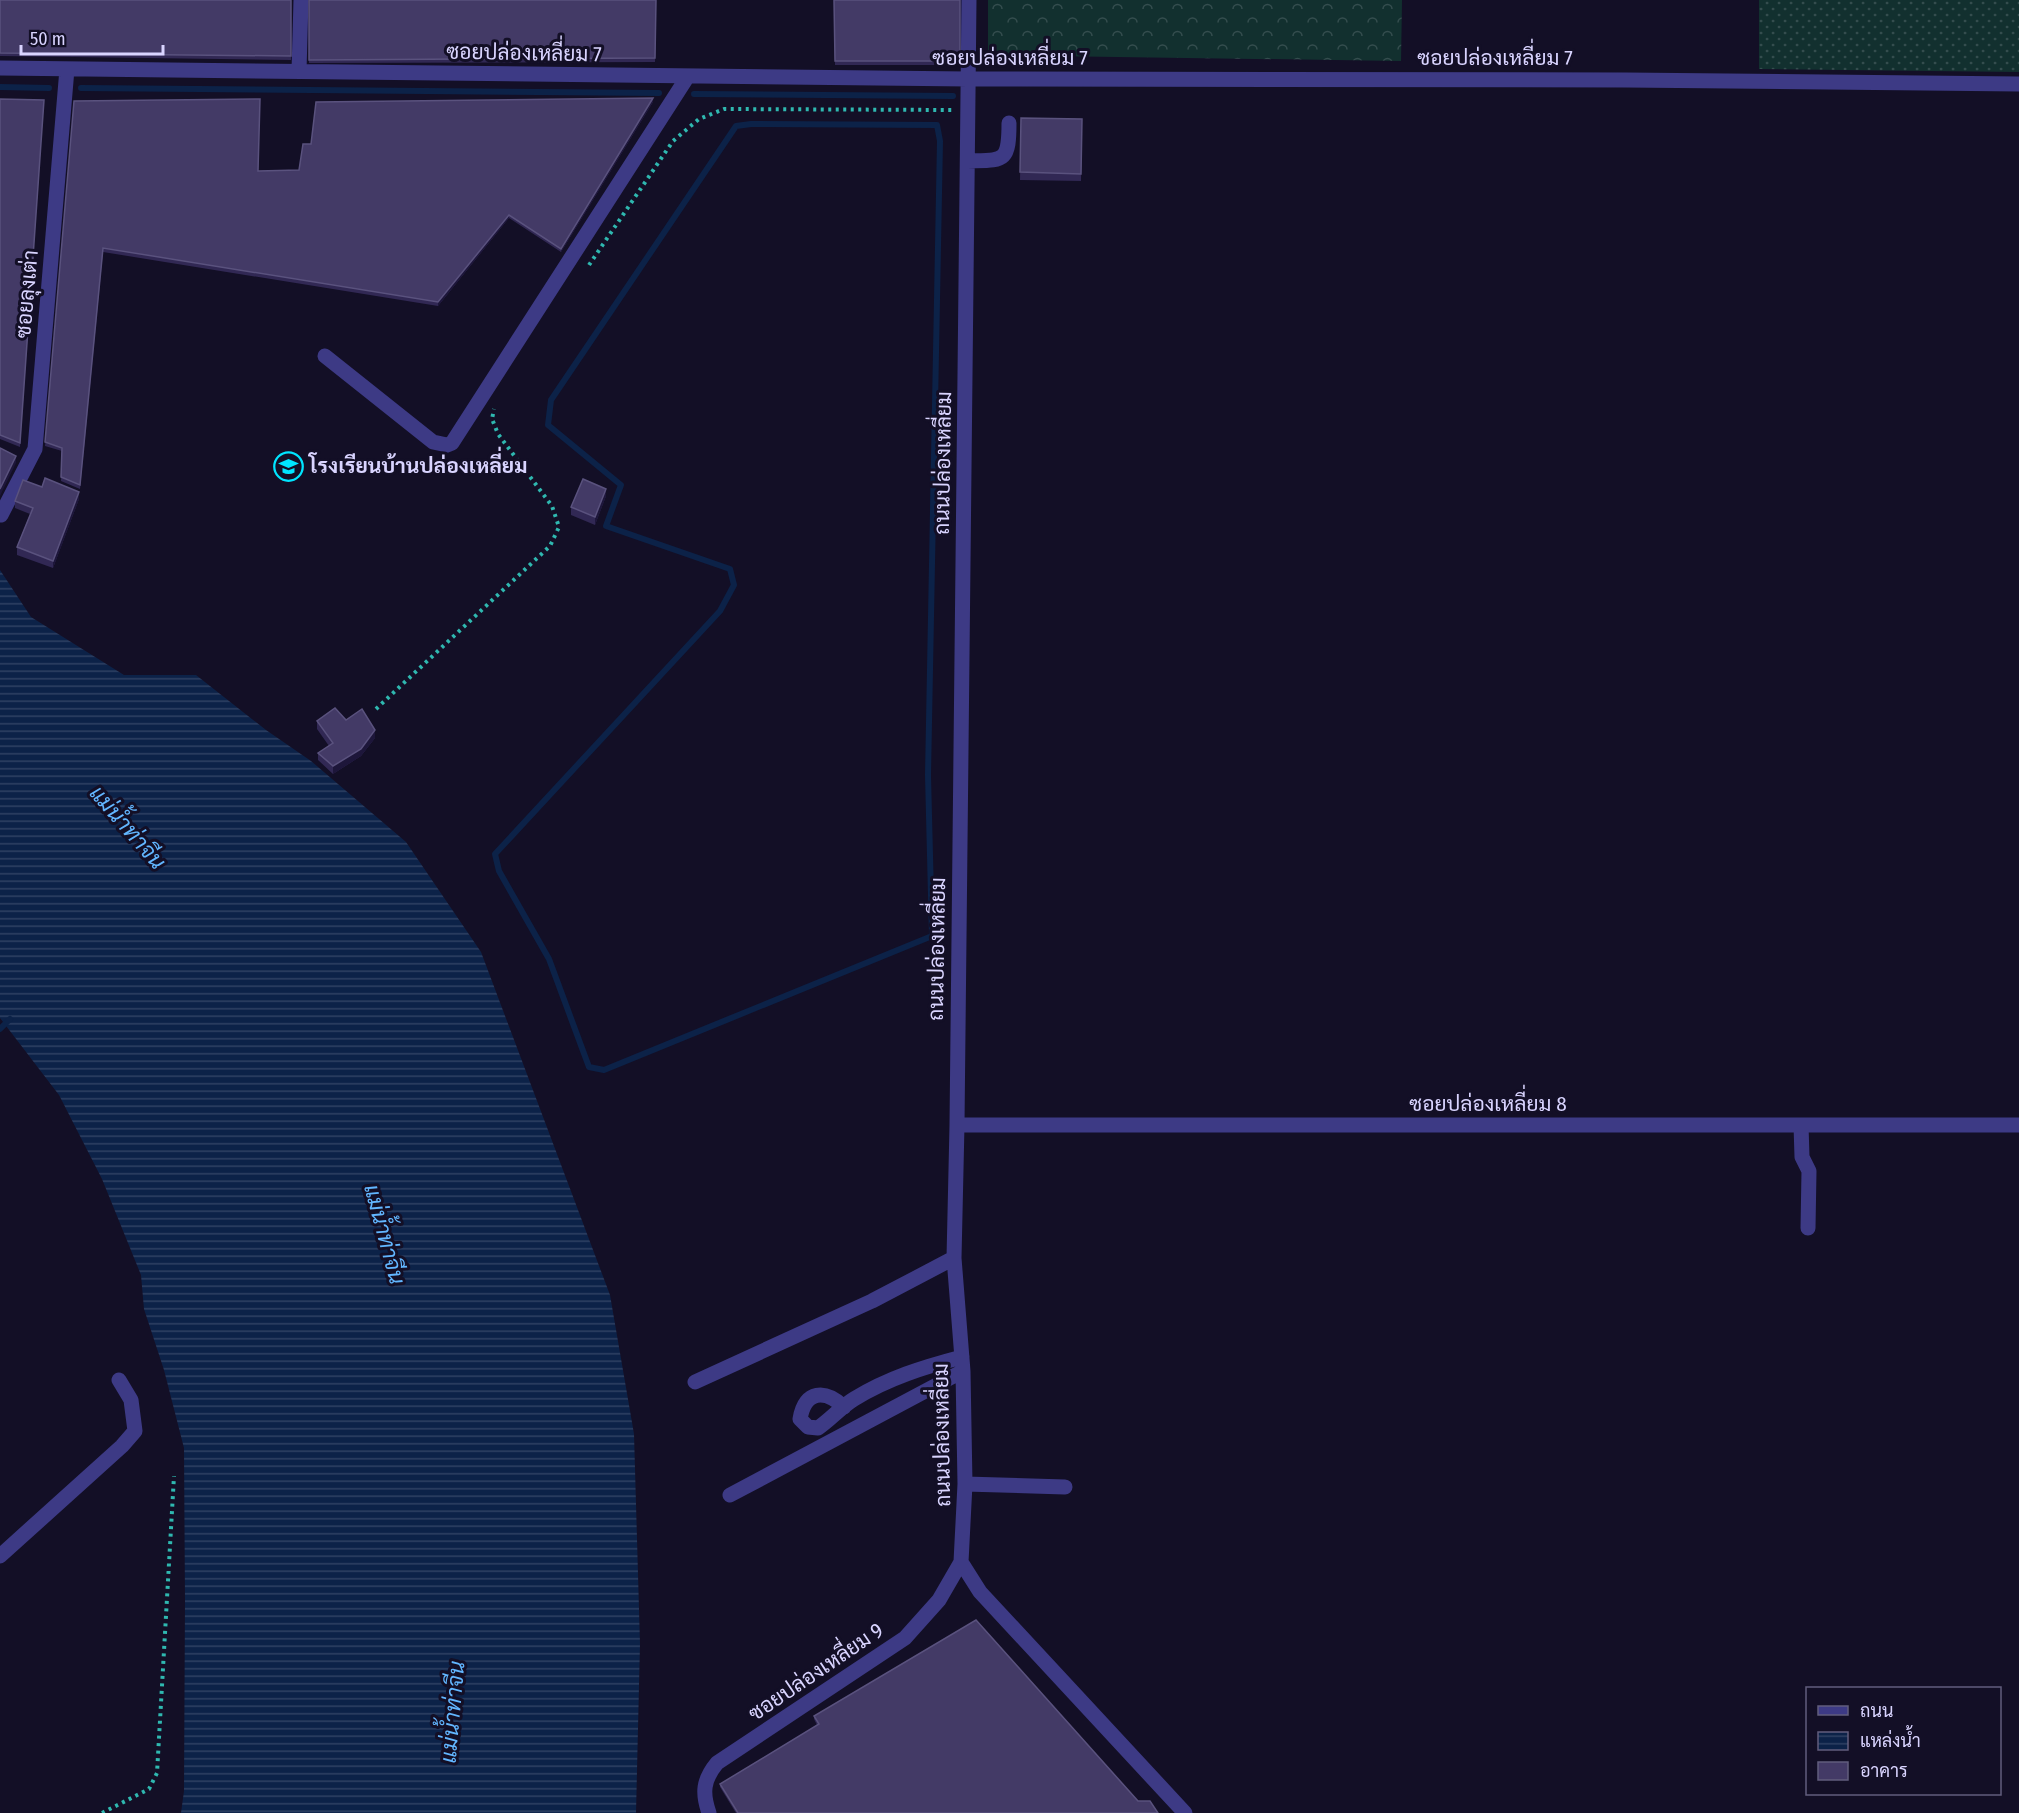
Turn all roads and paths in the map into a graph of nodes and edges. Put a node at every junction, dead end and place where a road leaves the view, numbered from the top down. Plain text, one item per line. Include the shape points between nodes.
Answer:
1 (300, 0) edge
2 (969, 0) edge
3 (0, 68) edge
4 (67, 69) junction
5 (299, 71) junction
6 (688, 76) junction
7 (968, 79) junction
8 (2019, 84) edge
9 (968, 111) junction
10 (1009, 123) dead end
11 (968, 161) junction
12 (588, 267) dead end
13 (325, 356) dead end
14 (496, 402) dead end
15 (1, 515) edge
16 (376, 709) dead end
17 (957, 1125) junction
18 (1801, 1125) junction
19 (2019, 1125) edge
20 (1808, 1228) dead end
21 (954, 1258) junction
22 (963, 1364) junction
23 (119, 1380) dead end
24 (695, 1382) dead end
25 (844, 1407) dead end
26 (174, 1476) dead end
27 (965, 1484) junction
28 (1065, 1487) dead end
29 (730, 1495) dead end
30 (0, 1556) edge
31 (961, 1562) junction
32 (102, 1813) edge
33 (709, 1813) edge
34 (1185, 1813) edge

1 - 5 street
2 - 7 street, ถนนปล่องเหลี่ยม
3 - 4 street, ซอยปล่องเหลี่ยม 7
4 - 5 street, ซอยปล่องเหลี่ยม 7
4 - 15 street, ซอยลุงเต่า via 35,449
5 - 6 street, ซอยปล่องเหลี่ยม 7
6 - 7 street, ซอยปล่องเหลี่ยม 7
6 - 13 street via 452,443 433,442
7 - 8 street, ซอยปล่องเหลี่ยม 7
7 - 9 street, ถนนปล่องเหลี่ยม
9 - 11 street, ถนนปล่องเหลี่ยม
9 - 12 path via 724,109 699,119 673,141
10 - 11 street via 1009,148 1003,157
11 - 17 street, ถนนปล่องเหลี่ยม
14 - 16 path via 492,419 498,434 552,506 559,527 550,546
17 - 18 street, ซอยปล่องเหลี่ยม 8
17 - 21 street, ถนนปล่องเหลี่ยม
18 - 19 street, ซอยปล่องเหลี่ยม 8
18 - 20 street via 1802,1157 1809,1170
21 - 22 street, ถนนปล่องเหลี่ยม
21 - 24 street via 872,1302
22 - 25 street via 897,1377
22 - 27 street, ถนนปล่องเหลี่ยม
22 - 29 street
23 - 30 street via 131,1400 135,1431
26 - 32 path via 158,1773 149,1789
27 - 28 street
27 - 31 street, ถนนปล่องเหลี่ยม
31 - 33 street, ซอยปล่องเหลี่ยม 9 via 939,1600 905,1638 717,1763 704,1785
31 - 34 street via 980,1592

